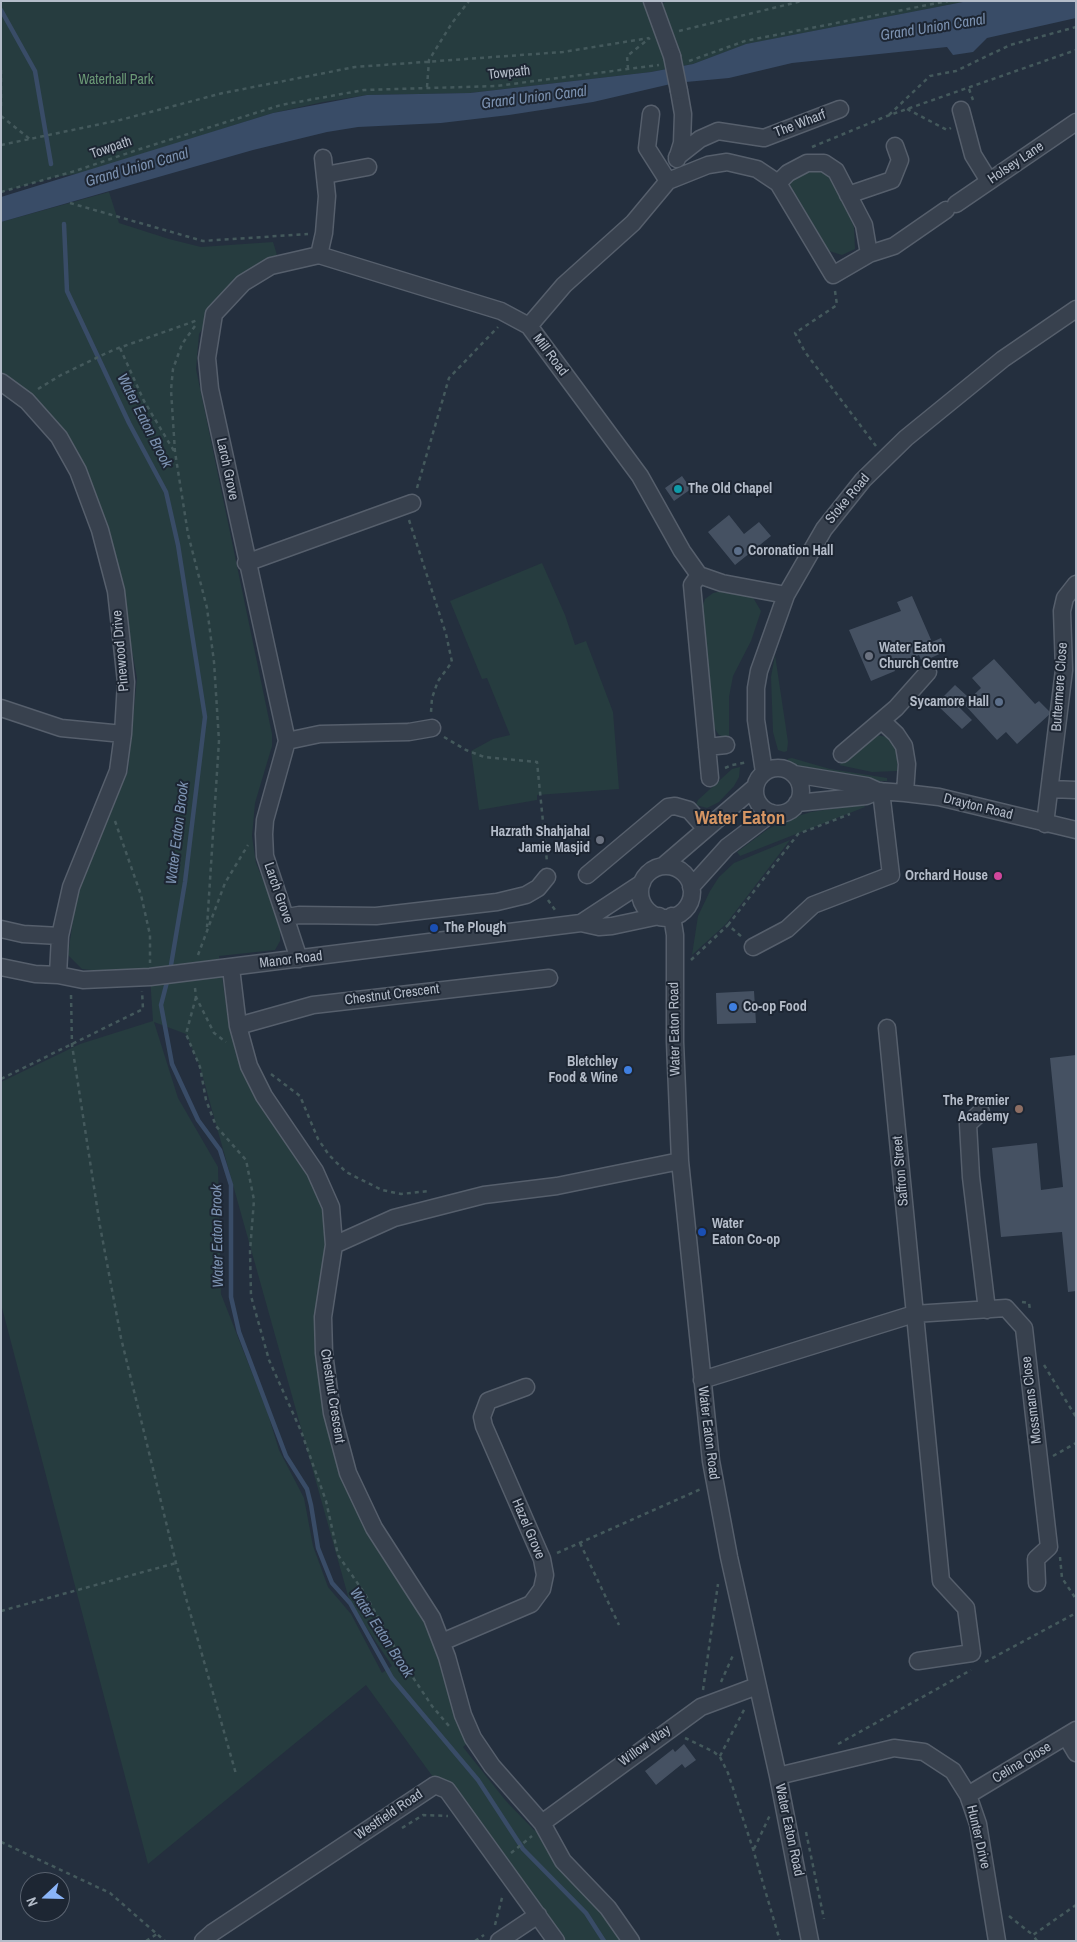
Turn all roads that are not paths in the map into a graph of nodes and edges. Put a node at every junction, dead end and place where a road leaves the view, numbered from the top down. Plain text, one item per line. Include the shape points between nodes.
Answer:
1 (653, 5) edge
2 (840, 109) dead end
3 (961, 110) dead end
4 (651, 114) dead end
5 (1076, 122) edge
6 (895, 146) dead end
7 (677, 156) junction
8 (323, 158) dead end
9 (368, 167) dead end
10 (325, 175) junction
11 (669, 180) junction
12 (989, 181) junction
13 (778, 183) junction
14 (848, 194) junction
15 (869, 254) junction
16 (319, 255) junction
17 (1076, 309) edge
18 (529, 326) junction
19 (1, 382) edge
20 (408, 505) road end
21 (246, 563) junction
22 (699, 575) junction
23 (1076, 584) edge
24 (786, 595) junction
25 (1070, 667) edge
26 (928, 672) dead end
27 (1, 708) edge
28 (882, 721) junction
29 (432, 728) road end
30 (124, 734) junction
31 (287, 741) junction
32 (726, 745) dead end
33 (707, 747) junction
34 (842, 754) dead end
35 (764, 772) junction
36 (794, 774) junction
37 (710, 778) dead end
38 (755, 787) junction
39 (1050, 789) junction
40 (1076, 790) edge
41 (880, 791) junction
42 (905, 792) junction
43 (797, 803) junction
44 (772, 813) junction
45 (1045, 824) junction
46 (705, 828) junction
47 (1076, 830) edge
48 (663, 866) junction
49 (586, 875) dead end
50 (542, 882) road end
51 (642, 883) junction
52 (691, 887) junction
53 (666, 916) junction
54 (287, 917) junction
55 (574, 924) junction
56 (1, 929) edge
57 (60, 936) junction
58 (753, 947) road end
59 (299, 959) junction
60 (1, 967) edge
61 (231, 968) junction
62 (58, 975) junction
63 (548, 978) dead end
64 (238, 1026) junction
65 (887, 1028) dead end
66 (981, 1112) dead end
67 (680, 1161) junction
68 (334, 1245) junction
69 (987, 1310) junction
70 (914, 1314) junction
71 (702, 1380) junction
72 (526, 1387) dead end
73 (1037, 1583) dead end
74 (442, 1642) junction
75 (918, 1661) dead end
76 (757, 1686) junction
77 (1071, 1734) edge
78 (1076, 1753) edge
79 (778, 1776) junction
80 (968, 1795) junction
81 (541, 1827) junction
82 (538, 1915) junction
83 (494, 1934) edge
84 (203, 1941) edge
85 (556, 1941) edge
86 (631, 1941) edge
87 (810, 1941) edge
88 (997, 1941) edge

1 - 7 street, bridge via 658,36 673,61 683,114 682,143
2 - 7 street, The Wharf via 764,138 718,131 700,139
3 - 12 street via 973,155
4 - 11 street via 647,148
5 - 12 street, Holsey Lane
6 - 14 street via 900,160 892,180
7 - 11 street
8 - 10 street
9 - 10 street
10 - 16 street via 327,196
11 - 13 street, Mill Road via 708,164 727,162 757,169
11 - 18 street, Mill Road via 633,223 564,284
12 - 15 street, Holsey Lane via 894,246
13 - 14 street via 788,173 807,163 824,163 836,171
13 - 15 street, Mill Road via 833,275
14 - 15 street via 864,225
16 - 18 street via 509,315
16 - 21 street, Larch Grove via 271,266 243,283 214,314 207,358 210,389
17 - 24 street, Stoke Road via 975,380 884,458 851,493 824,529
18 - 22 street, Mill Road via 640,476
19 - 30 street, Pinewood Drive via 27,401 64,446 78,471 100,530 116,591 126,682
20 - 21 street
21 - 31 street, Larch Grove
22 - 24 street via 722,583
22 - 33 street via 692,585
23 - 25 street, Buttermere Close via 1065,598 1062,611
24 - 35 street, Stoke Road via 768,639 756,688 756,720
25 - 39 street, Buttermere Close
26 - 28 street
27 - 30 street via 61,728
28 - 34 street
28 - 42 street via 904,746 907,764
29 - 31 street via 409,732 320,734
30 - 57 street, Pinewood Drive via 118,771 71,887
31 - 54 street, Larch Grove via 264,834 265,856
32 - 33 street
33 - 37 street
35 - 36 street via 783,768
35 - 38 street
36 - 41 street, Drayton Road
36 - 43 street via 800,790
38 - 44 street via 760,806
38 - 46 street
39 - 40 street
39 - 45 street, Buttermere Close
41 - 42 street, Drayton Road
41 - 43 street, Drayton Road via 866,796
41 - 58 street via 890,874 812,905 787,929
42 - 45 street, Drayton Road via 939,797
43 - 44 street via 787,812
44 - 52 street via 727,847
45 - 47 street, Drayton Road
46 - 48 street
46 - 49 street via 684,807 668,807
48 - 51 street via 647,874
48 - 52 street via 680,870
50 - 54 street via 521,897 497,902 376,916
51 - 53 street via 642,902 651,913
51 - 55 street, Manor Road
52 - 53 street via 687,906
53 - 55 street, Manor Road via 612,926
53 - 67 street, Water Eaton Road via 675,934 675,1051
54 - 59 street, Larch Grove
55 - 59 street, Manor Road
56 - 57 street
57 - 62 street, Pinewood Drive
59 - 61 street, Manor Road
60 - 62 street, Manor Road
61 - 62 street, Manor Road via 83,980
61 - 64 street, Chestnut Crescent
63 - 64 street, Chestnut Crescent via 313,1005
64 - 68 street, Chestnut Crescent via 244,1054 259,1087 324,1188 333,1219
65 - 70 street, Saffron Street
66 - 69 street via 968,1124 971,1178
67 - 68 street via 557,1186 484,1196 394,1218
67 - 71 street, Water Eaton Road
68 - 74 street, Chestnut Crescent via 323,1317 329,1395 339,1445 363,1507 425,1606
69 - 70 street, Mossmans Close
69 - 73 street, Mossmans Close via 1006,1308 1024,1328 1049,1547 1036,1559
70 - 71 street
70 - 75 street, Saffron Street via 941,1581 966,1608 972,1653
71 - 76 street, Water Eaton Road via 714,1483
72 - 74 street, Hazel Grove via 488,1401 482,1417 542,1559 544,1583 530,1604
74 - 81 street via 473,1738
76 - 79 street, Water Eaton Road
76 - 81 street, Willow Way via 706,1704 665,1731
77 - 78 street
77 - 80 street, Celina Close
79 - 80 street, Hunter Drive via 894,1748 924,1752 953,1772
79 - 87 street, Water Eaton Road
80 - 88 street, Hunter Drive via 978,1824
81 - 86 street via 563,1861 604,1904
82 - 83 street
82 - 84 street, Westfield Road via 447,1790 440,1786 430,1787
82 - 85 street, Westfield Road

